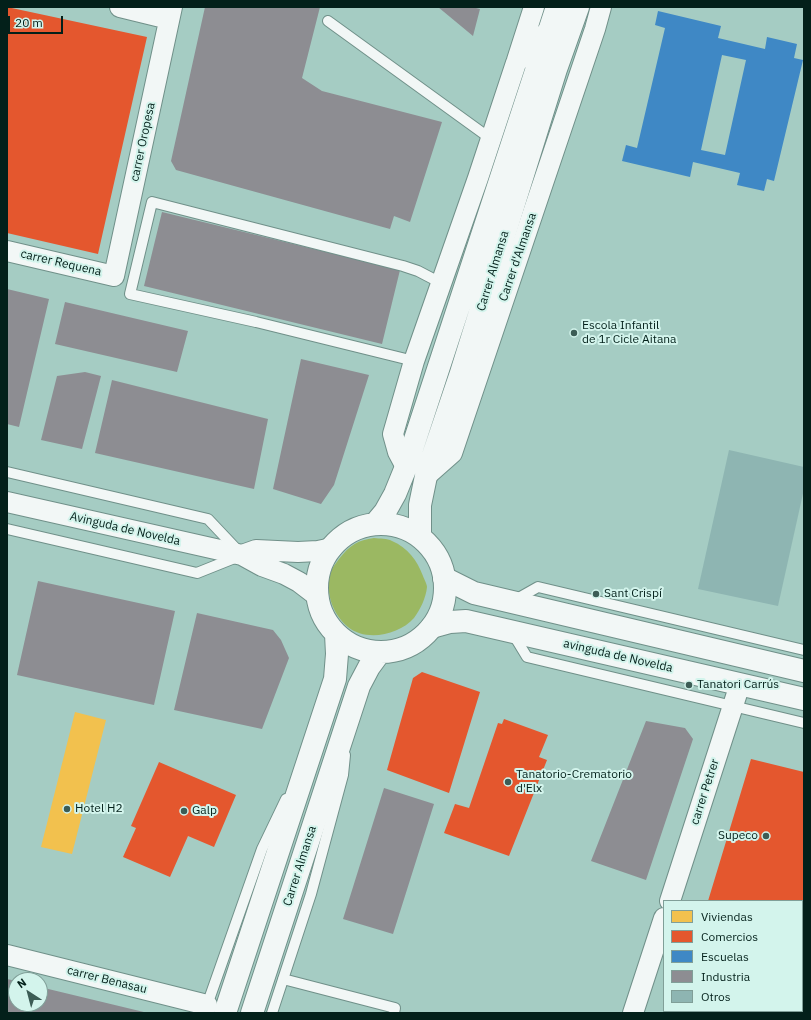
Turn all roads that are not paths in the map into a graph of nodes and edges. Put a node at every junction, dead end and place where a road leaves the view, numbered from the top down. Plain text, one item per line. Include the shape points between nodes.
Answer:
1 (120, 7) edge
2 (534, 7) edge
3 (557, 7) edge
4 (578, 7) edge
5 (601, 7) edge
6 (170, 13) edge
7 (328, 22) dead end
8 (550, 29) junction
9 (595, 29) junction
10 (516, 63) junction
11 (556, 69) junction
12 (491, 138) junction
13 (7, 251) edge
14 (114, 276) joint
15 (441, 282) junction
16 (414, 362) junction
17 (406, 467) junction
18 (7, 472) edge
19 (426, 476) junction
20 (7, 502) edge
21 (375, 524) junction
22 (7, 529) edge
23 (420, 536) junction
24 (332, 548) junction
25 (242, 555) junction
26 (444, 578) junction
27 (316, 595) junction
28 (512, 602) junction
29 (432, 627) junction
30 (512, 632) junction
31 (336, 634) junction
32 (804, 650) edge
33 (380, 652) junction
34 (804, 671) edge
35 (740, 684) junction
36 (804, 700) edge
37 (733, 706) junction
38 (348, 720) junction
39 (804, 723) edge
40 (670, 900) edge
41 (663, 921) edge
42 (7, 955) edge
43 (283, 979) junction
44 (212, 1010) edge
45 (252, 1013) edge
46 (272, 1013) edge
47 (394, 1013) edge
48 (633, 1013) edge

1 - 6 street
2 - 10 street
3 - 8 main road
4 - 11 main road, Carrer Almansa
5 - 9 street, Carrer d'Almansa
6 - 14 street, carrer Oropesa
7 - 12 lane
8 - 10 street
8 - 17 main road
9 - 11 street, Carrer d'Almansa
9 - 19 street, Carrer d'Almansa via 452,453
10 - 12 street
11 - 19 main road, Carrer Almansa via 461,373
12 - 15 street
13 - 14 street, carrer Requena
15 - 16 street
15 - 16 lane via 418,270 152,202 130,294 256,322
16 - 17 street via 393,434
17 - 21 main road via 395,494
18 - 25 lane via 208,519
19 - 23 main road, Carrer Almansa via 420,505
20 - 25 street, Avinguda de Novelda
21 - 23 main road via 395,525
21 - 24 main road via 350,532 336,541
22 - 25 lane via 197,572
23 - 26 main road via 439,560
24 - 25 street, Avinguda de Novelda via 298,552 256,550
24 - 27 main road via 326,554 319,571
25 - 27 street, Avinguda de Novelda via 299,582
26 - 28 main road via 474,593
26 - 29 main road via 443,605
27 - 31 main road via 321,613
28 - 32 lane via 538,587
28 - 34 main road
29 - 30 main road, avinguda de Novelda via 466,621
29 - 33 main road via 420,639 406,647
30 - 35 main road, avinguda de Novelda
30 - 37 lane via 527,657
31 - 33 main road via 356,648
31 - 44 main road via 334,679 314,740
33 - 38 main road, Carrer Almansa via 359,686
35 - 36 main road, avinguda de Novelda
35 - 37 street, carrer Petrer
37 - 39 lane
37 - 40 street, carrer Petrer
38 - 43 lane, Carrer Almansa via 343,775
38 - 45 main road, Carrer Almansa
41 - 48 street
42 - 44 street, carrer Benasau
43 - 46 lane, Carrer Almansa
43 - 47 lane via 395,1008

